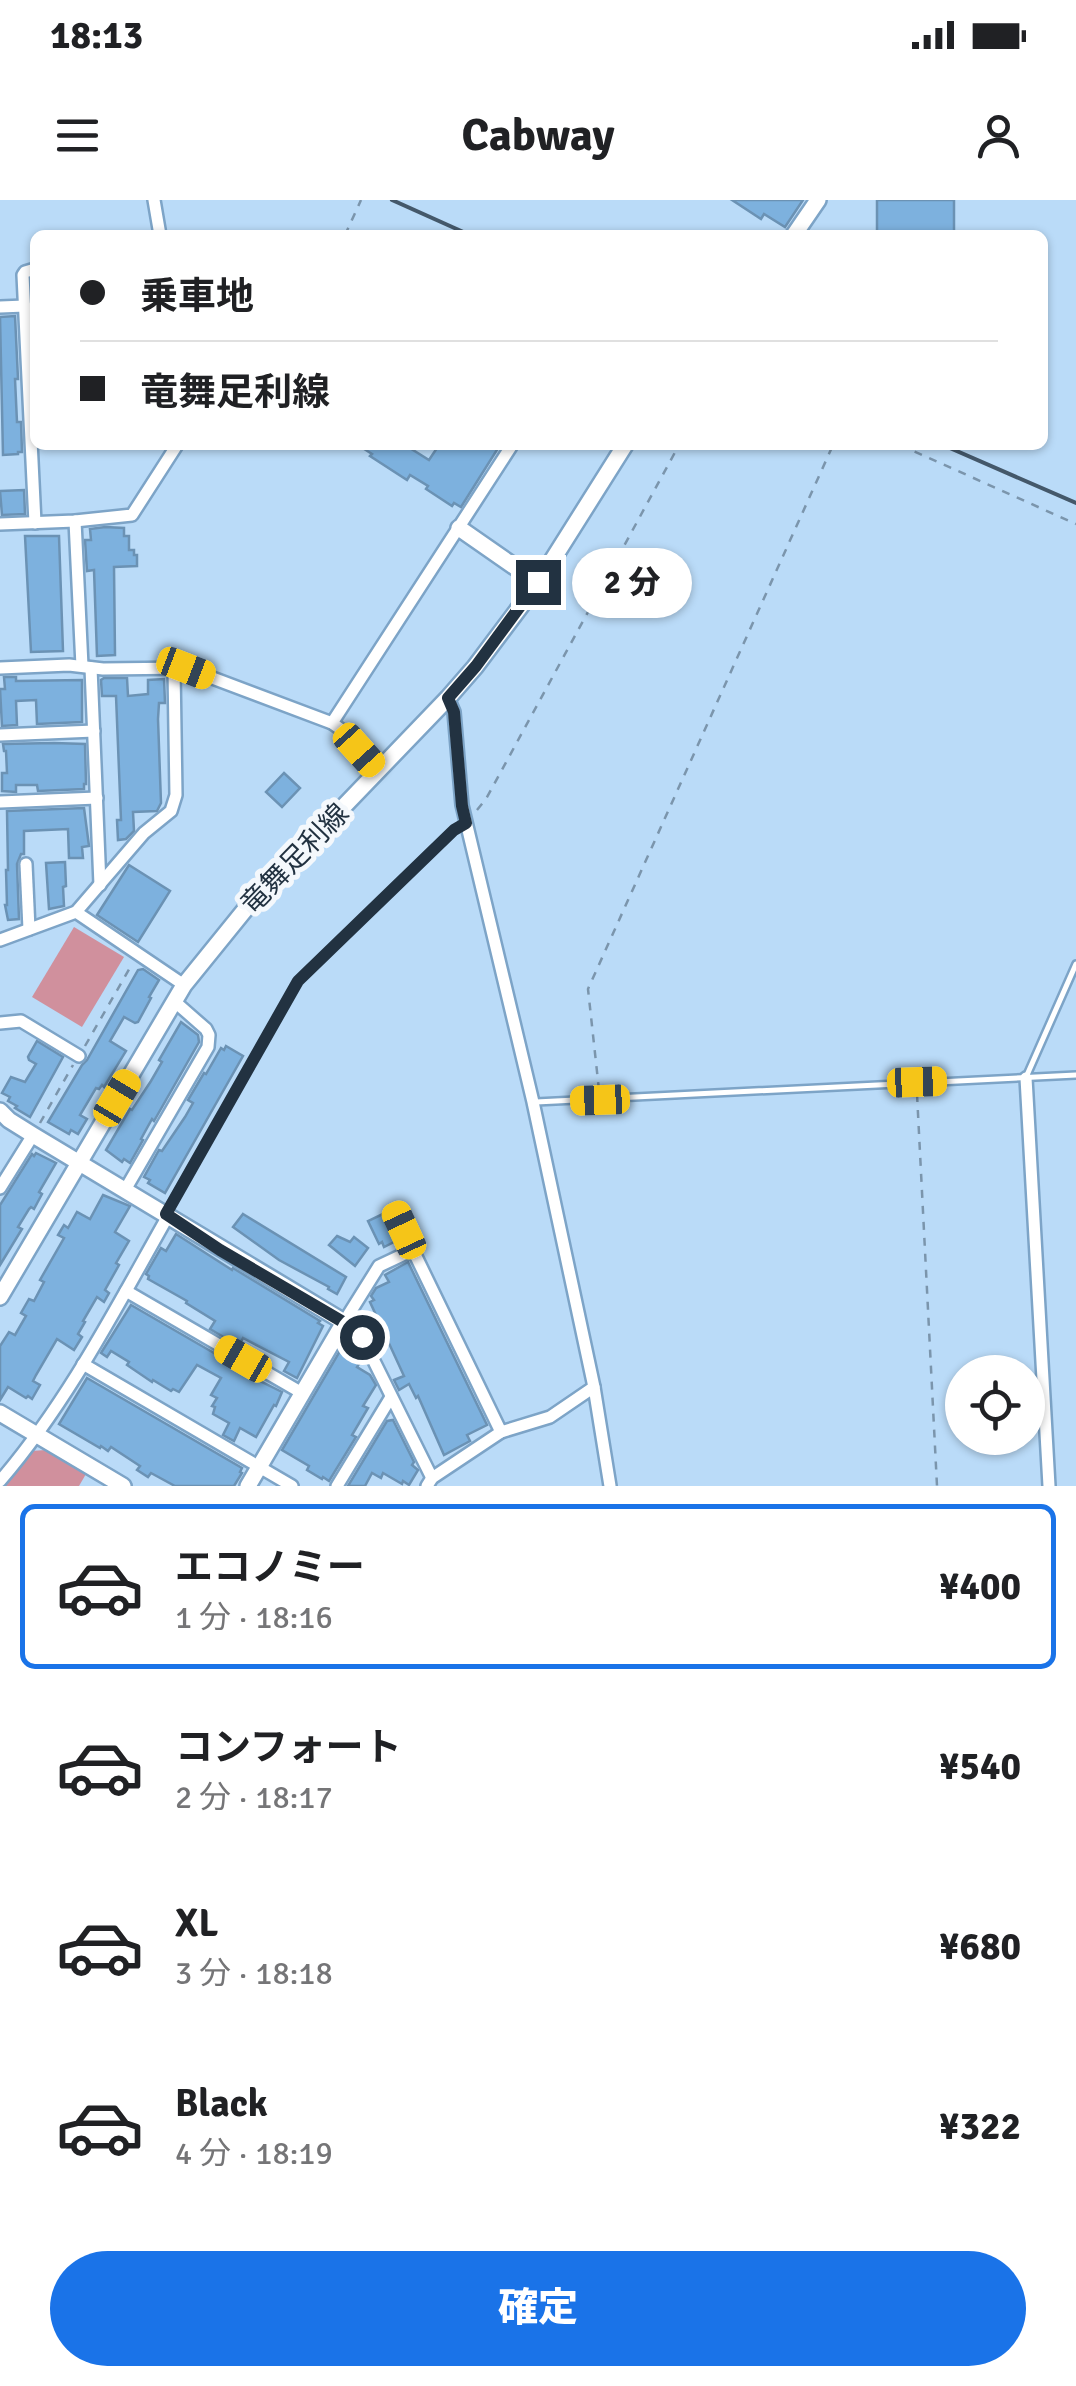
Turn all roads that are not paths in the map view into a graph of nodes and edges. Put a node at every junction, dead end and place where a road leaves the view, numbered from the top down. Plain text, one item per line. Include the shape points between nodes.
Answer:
1 (154, 200) edge
2 (818, 200) edge
3 (159, 230) edge
4 (797, 230) edge
5 (30, 271) edge
6 (25, 306) junction
7 (0, 307) edge
8 (30, 414) edge
9 (32, 450) edge
10 (174, 450) edge
11 (509, 450) edge
12 (622, 450) edge
13 (75, 521) junction
14 (35, 523) junction
15 (0, 524) edge
16 (459, 528) junction
17 (538, 582) junction
18 (86, 667) junction
19 (0, 668) edge
20 (174, 669) junction
21 (448, 698) junction
22 (332, 723) junction
23 (94, 731) junction
24 (0, 735) edge
25 (379, 772) junction
26 (97, 798) junction
27 (0, 802) edge
28 (466, 823) junction
29 (26, 864) dead end
30 (100, 885) junction
31 (76, 912) junction
32 (30, 929) junction
33 (0, 940) edge
34 (1076, 964) edge
35 (184, 985) junction
36 (174, 1002) junction
37 (0, 1024) edge
38 (79, 1056) dead end
39 (1076, 1075) edge
40 (1026, 1078) junction
41 (534, 1102) junction
42 (0, 1111) edge
43 (33, 1135) junction
44 (79, 1162) junction
45 (0, 1188) edge
46 (125, 1190) junction
47 (394, 1211) dead end
48 (167, 1215) junction
49 (413, 1250) junction
50 (126, 1292) junction
51 (0, 1297) edge
52 (344, 1322) junction
53 (82, 1364) junction
54 (594, 1388) junction
55 (302, 1393) junction
56 (390, 1396) junction
57 (0, 1413) edge
58 (501, 1432) junction
59 (36, 1435) junction
60 (259, 1466) junction
61 (0, 1481) edge
62 (430, 1482) edge
63 (123, 1486) edge
64 (248, 1486) edge
65 (292, 1486) edge
66 (337, 1486) edge
67 (610, 1486) edge
68 (1048, 1486) edge

1 - 3 street
2 - 4 main road
5 - 6 street via 23,276
6 - 7 street
6 - 8 street
9 - 14 street
10 - 13 street via 132,515
11 - 16 street
12 - 17 main road, 竜舞足利線
13 - 14 street
13 - 18 street
14 - 15 street
16 - 17 main road
16 - 22 street
17 - 21 main road, 竜舞足利線
18 - 19 street
18 - 20 street
18 - 23 street
20 - 22 street
20 - 30 street via 176,795 170,811
21 - 25 main road, 竜舞足利線
21 - 28 street
22 - 25 street
23 - 24 street
23 - 26 street
25 - 35 main road, 竜舞足利線 via 248,906
26 - 27 street
26 - 30 street
28 - 41 street
28 - 48 lane via 298,981
29 - 32 street
30 - 31 street
31 - 32 street
31 - 35 street
32 - 33 street
34 - 40 lane
35 - 36 main road, 竜舞足利線
36 - 44 main road, 竜舞足利線
36 - 46 street via 206,1029 208,1047
37 - 38 street via 21,1021
39 - 40 lane
40 - 41 lane
40 - 68 street
41 - 54 street
42 - 43 main road
43 - 44 main road
43 - 45 street
44 - 46 main road
44 - 51 main road, 竜舞足利線
46 - 48 main road
47 - 49 street
48 - 50 street
48 - 52 main road
49 - 52 street via 379,1266
49 - 58 street
50 - 53 street
50 - 55 street
52 - 55 main road
52 - 56 street via 362,1337
53 - 59 street
53 - 60 street
54 - 58 street via 550,1417
54 - 67 street
55 - 60 main road
56 - 62 street
56 - 66 street
57 - 59 main road
58 - 62 street
59 - 61 street
59 - 63 main road
60 - 64 main road
60 - 65 street

